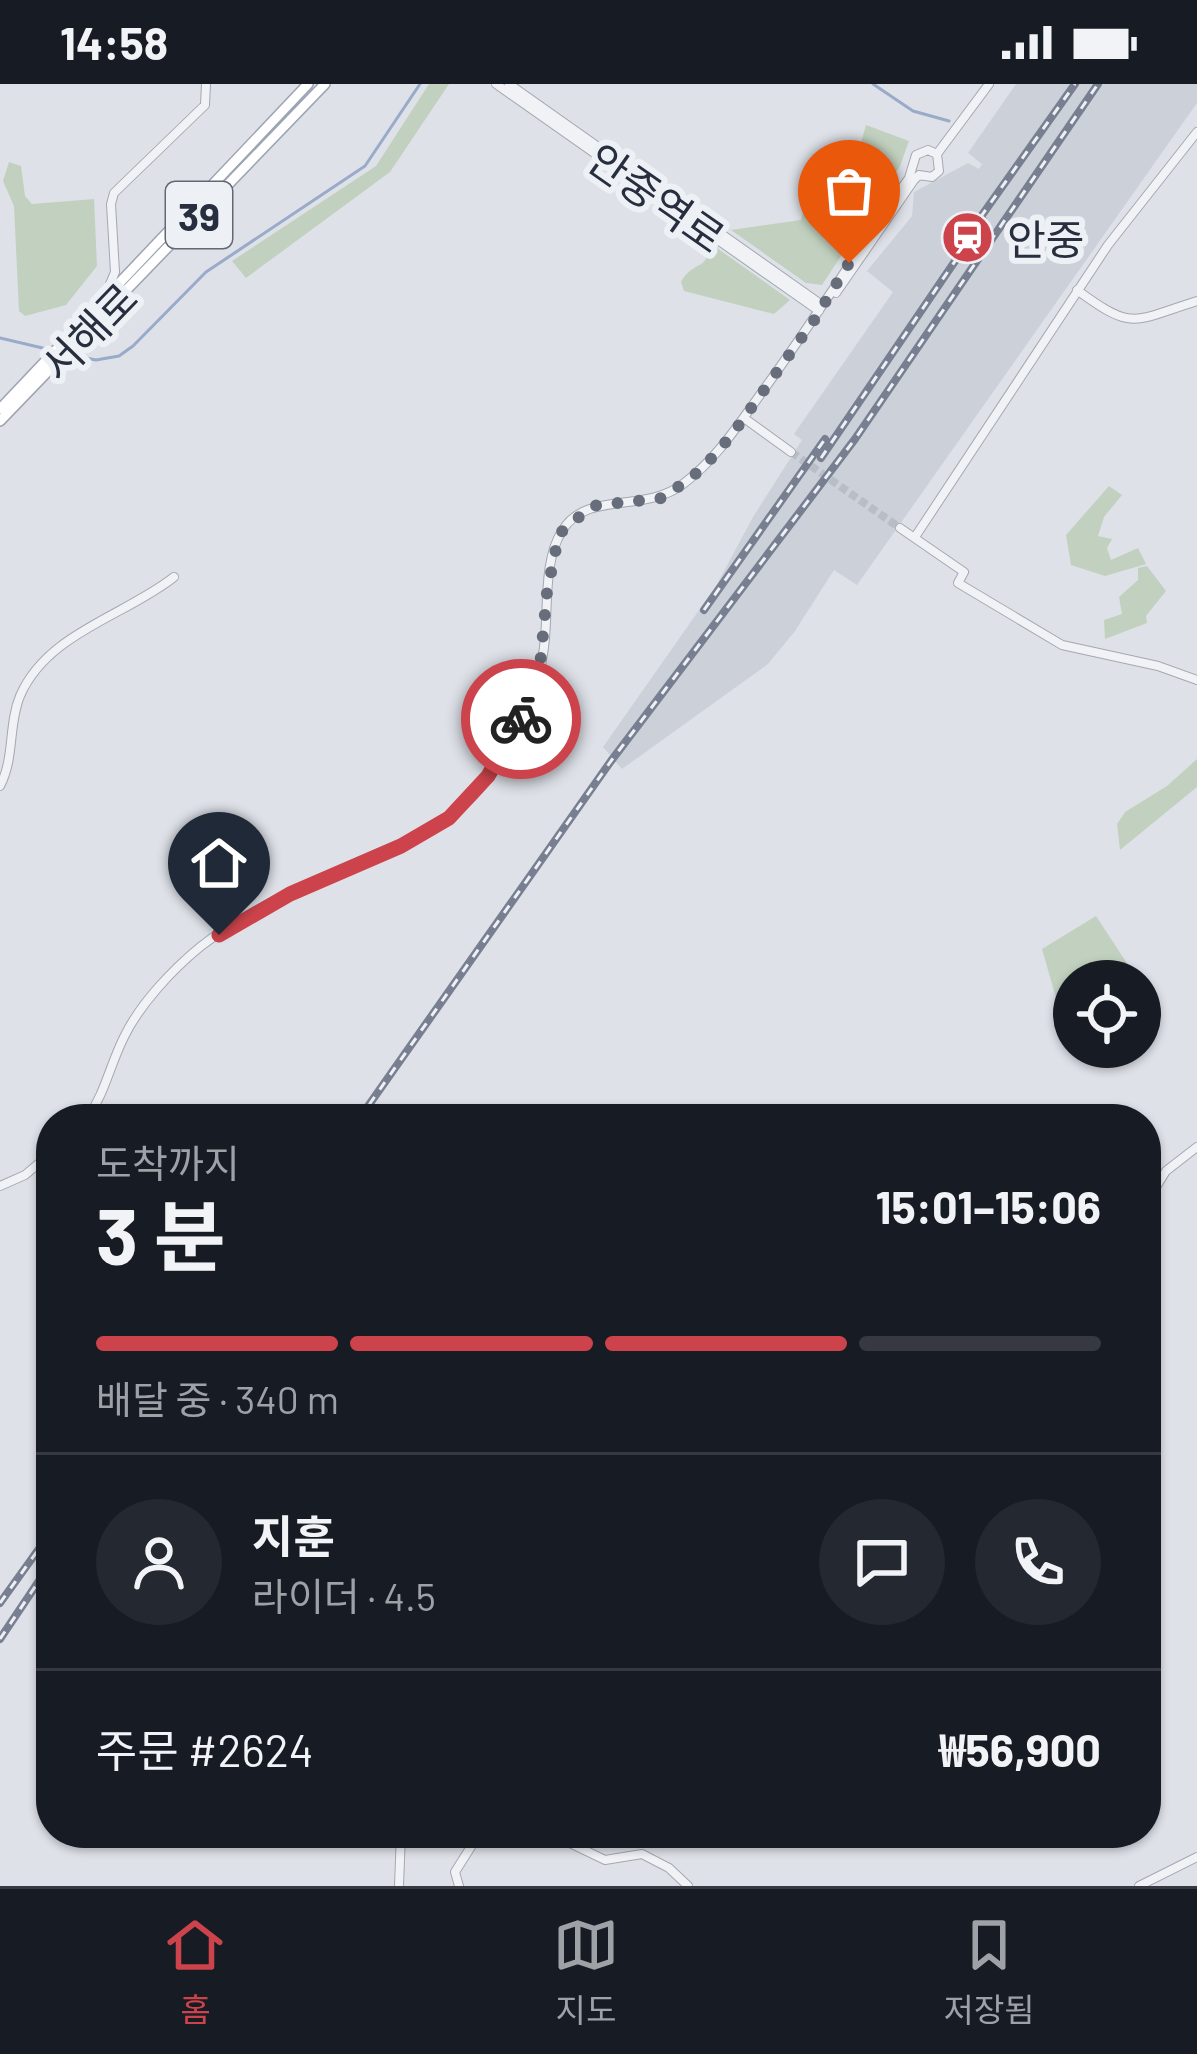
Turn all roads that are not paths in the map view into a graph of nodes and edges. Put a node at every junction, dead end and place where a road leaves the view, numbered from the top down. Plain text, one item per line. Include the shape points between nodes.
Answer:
1 (206, 84) edge
2 (308, 84) edge
3 (325, 84) edge
4 (496, 84) edge
5 (509, 84) edge
6 (989, 84) edge
7 (1197, 132) edge
8 (937, 154) junction
9 (916, 172) junction
10 (110, 284) dead end
11 (1077, 290) junction
12 (1197, 301) edge
13 (822, 308) junction
14 (64, 344) junction
15 (54, 359) junction
16 (0, 409) edge
17 (743, 418) junction
18 (0, 422) edge
19 (790, 452) tunnel mouth
20 (900, 528) tunnel mouth
21 (915, 537) junction
22 (174, 577) dead end
23 (1197, 680) edge
24 (0, 786) edge
25 (98, 1104) edge
26 (1197, 1147) edge
27 (36, 1166) edge
28 (1161, 1179) edge
29 (0, 1186) edge
30 (400, 1848) edge
31 (470, 1848) edge
32 (580, 1848) edge
33 (1197, 1857) edge
34 (1144, 1885) edge
35 (399, 1886) edge
36 (459, 1886) edge
37 (688, 1886) edge

1 - 10 street, 서해로 via 205,105 114,193
2 - 14 main road, 서해로 / 39
3 - 14 main road, 서해로 / 39
4 - 13 street, 안중역로
5 - 13 street
6 - 8 street
7 - 11 street
8 - 9 street via 919,152
8 - 9 street via 936,175
9 - 13 street
11 - 12 street via 1126,321
11 - 21 street
13 - 17 street
14 - 15 main road, 서해로 / 39
15 - 16 main road, 서해로 / 39
15 - 18 main road, 서해로 / 39
17 - 19 street
17 - 25 street via 702,469 663,498 592,506 559,534 539,676 506,749 466,804 401,846 290,894 203,945 139,1012
20 - 21 street
21 - 23 street via 964,572 958,583 970,593 1047,639
22 - 24 street via 80,632 37,671 19,698
26 - 28 street
27 - 29 street
30 - 35 street
31 - 36 street via 455,1872
32 - 37 street via 605,1860 642,1854
33 - 34 street

